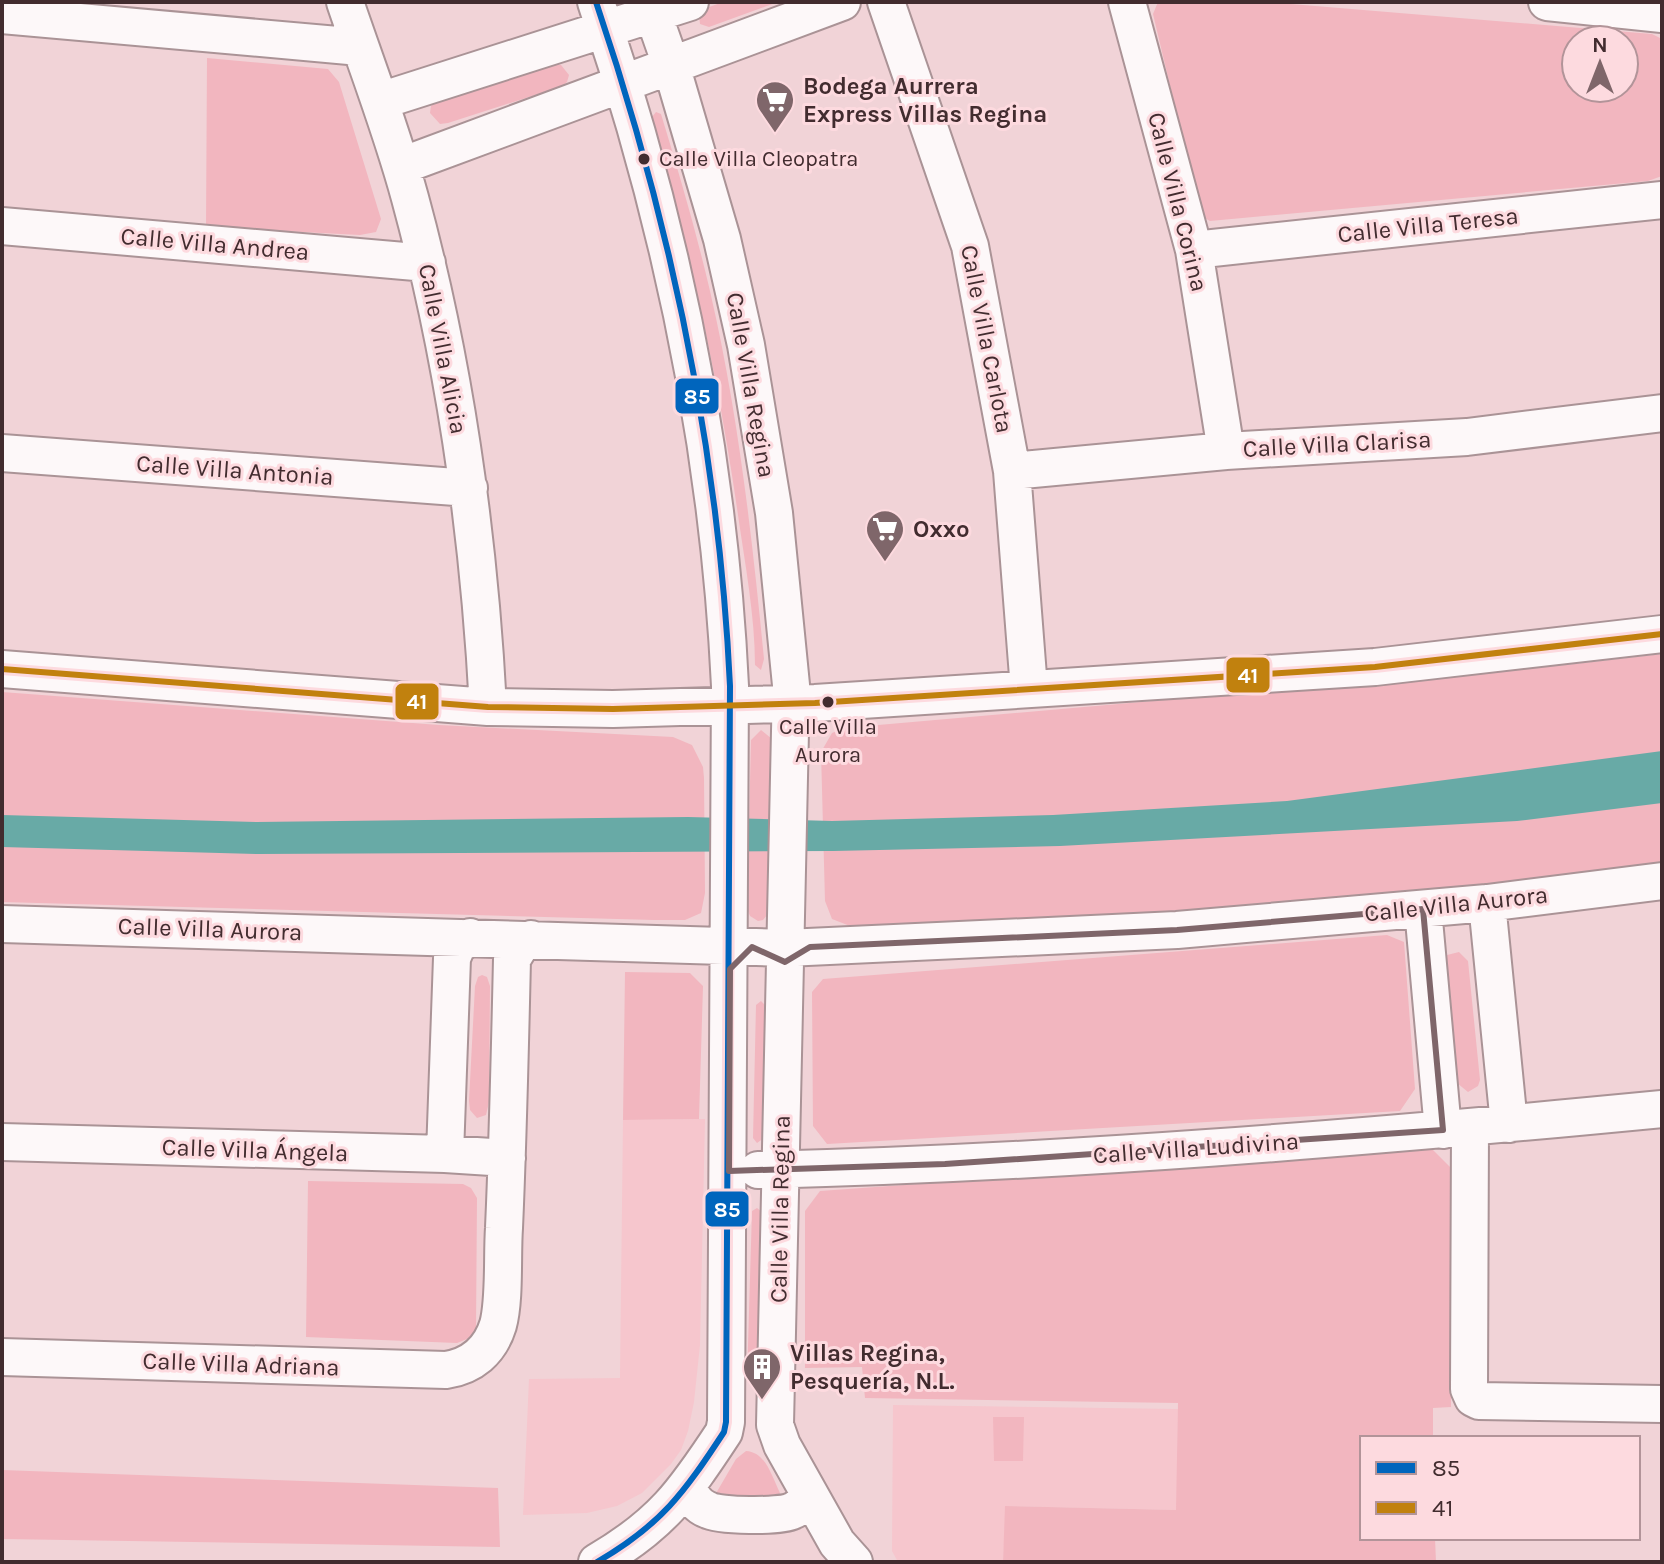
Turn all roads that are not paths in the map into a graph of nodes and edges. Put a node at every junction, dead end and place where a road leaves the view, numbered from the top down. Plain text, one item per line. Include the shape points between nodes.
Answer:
1 (345, 2) edge
2 (690, 2) edge
3 (842, 2) edge
4 (886, 2) edge
5 (1127, 2) edge
6 (1547, 2) edge
7 (651, 8) edge
8 (1662, 14) edge
9 (2, 15) edge
10 (600, 16) edge
11 (360, 47) junction
12 (671, 65) junction
13 (622, 83) junction
14 (380, 101) junction
15 (401, 166) junction
16 (1662, 200) edge
17 (2, 226) edge
18 (1194, 250) junction
19 (427, 263) junction
20 (1662, 413) edge
21 (1226, 451) junction
22 (2, 453) edge
23 (1012, 471) junction
24 (469, 488) junction
25 (1662, 634) edge
26 (2, 669) edge
27 (1029, 689) junction
28 (760, 706) junction
29 (488, 707) junction
30 (1662, 881) edge
31 (1487, 903) junction
32 (1423, 909) junction
33 (2, 924) edge
34 (481, 944) junction
35 (758, 947) junction
36 (1662, 1109) edge
37 (1509, 1124) junction
38 (1457, 1129) junction
39 (2, 1142) edge
40 (445, 1154) junction
41 (507, 1158) junction
42 (781, 1169) junction
43 (729, 1171) junction
44 (2, 1357) edge
45 (1662, 1404) edge
46 (791, 1461) junction
47 (697, 1472) junction
48 (808, 1492) junction
49 (645, 1546) edge
50 (843, 1556) edge
51 (597, 1562) edge

1 - 11 street, Calle Villa Alicia
2 - 7 street
3 - 12 street
4 - 23 street, Calle Villa Carlota via 970,246
5 - 18 street, Calle Villa Corina
6 - 8 street
7 - 10 street
7 - 12 street, Calle Villa Regina
9 - 11 street
10 - 13 street, Calle Villa Regina
10 - 14 street
11 - 14 street, Calle Villa Alicia
12 - 13 street
12 - 28 street, Calle Villa Regina via 722,239 774,513
13 - 15 street
13 - 28 street, Calle Villa Regina via 668,251 701,413 726,599
14 - 15 street, Calle Villa Alicia
15 - 19 street, Calle Villa Alicia
16 - 18 street, Calle Villa Teresa
17 - 19 street, Calle Villa Andrea
18 - 21 street, Calle Villa Corina
19 - 24 street, Calle Villa Alicia
20 - 21 street, Calle Villa Clarisa via 1467,437
21 - 23 street, Calle Villa Clarisa
22 - 24 street, Calle Villa Antonia
23 - 27 street, Calle Villa Carlota
24 - 29 street, Calle Villa Alicia
25 - 27 street via 1375,667
26 - 29 street
27 - 28 street
28 - 29 street
28 - 35 street, Calle Villa Regina via 788,779 787,881
28 - 35 street, Calle Villa Regina via 729,776 728,878
30 - 31 street, Calle Villa Aurora
31 - 32 street, Calle Villa Aurora
31 - 37 street
32 - 35 street, Calle Villa Aurora via 1177,930
32 - 38 street
33 - 34 street, Calle Villa Aurora
34 - 35 street, Calle Villa Aurora
34 - 40 street
34 - 41 street
35 - 42 street, Calle Villa Regina
35 - 43 street, Calle Villa Regina
36 - 37 street, Calle Villa Ludivina
37 - 38 street, Calle Villa Ludivina
38 - 42 street, Calle Villa Ludivina via 1118,1154
38 - 45 street via 1473,1398
39 - 40 street, Calle Villa Ángela
40 - 41 street, Calle Villa Ángela
41 - 44 street, Calle Villa Adriana via 498,1325 485,1351 463,1367
42 - 43 street, Calle Villa Ludivina
42 - 46 street, Calle Villa Regina via 775,1425
43 - 47 street, Calle Villa Regina via 726,1422
46 - 47 street via 772,1438 744,1432 725,1441
46 - 48 street, Calle Villa Regina
47 - 48 street via 689,1492 715,1513 782,1514 800,1506
47 - 49 street, Calle Villa Regina
48 - 50 street, Calle Villa Regina
49 - 51 street, Calle Villa Regina via 628,1544

